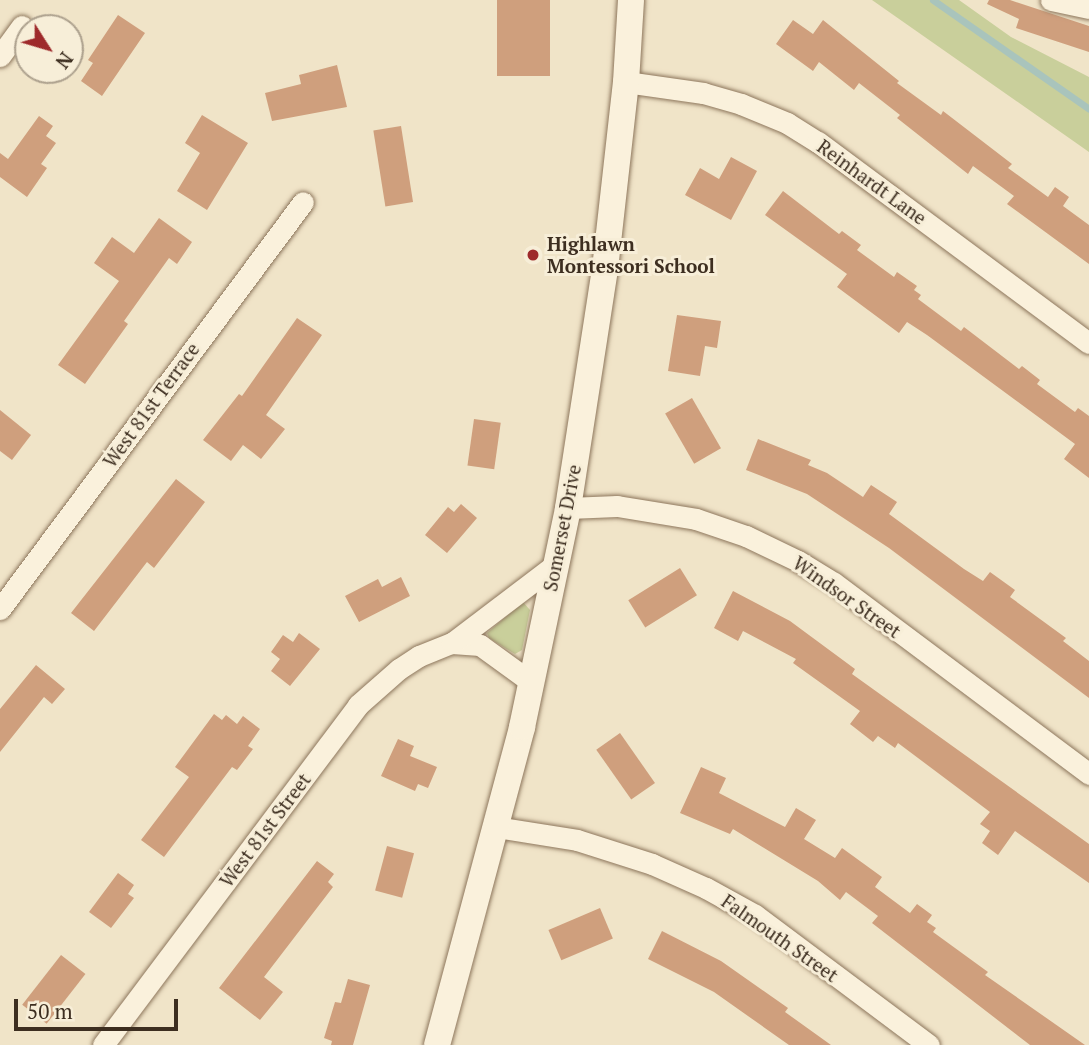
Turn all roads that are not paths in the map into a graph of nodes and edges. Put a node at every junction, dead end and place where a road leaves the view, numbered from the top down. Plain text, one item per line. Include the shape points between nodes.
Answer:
1 (631, 0) edge
2 (1051, 0) edge
3 (1089, 8) edge
4 (14, 37) edge
5 (0, 56) edge
6 (626, 82) junction
7 (303, 202) dead end
8 (1089, 343) edge
9 (568, 508) junction
10 (556, 564) junction
11 (0, 609) edge
12 (452, 643) junction
13 (531, 682) junction
14 (1089, 774) edge
15 (496, 827) junction
16 (103, 1045) edge
17 (437, 1045) edge
18 (929, 1045) edge

1 - 6 street, Somerset Drive
2 - 3 street
4 - 5 street
6 - 8 street, Reinhardt Lane via 703,93 787,123
6 - 9 street, Somerset Drive via 605,269
7 - 11 street, West 81st Terrace
9 - 10 street, Somerset Drive
9 - 14 street, Windsor Street via 617,506 696,519 798,561 834,583
10 - 12 street, West 81st Street
10 - 13 street, Somerset Drive
12 - 13 street via 480,645
12 - 16 street, West 81st Street via 399,669 358,705
13 - 15 street, Somerset Drive
15 - 17 street, Somerset Drive
15 - 18 street, Falmouth Street via 578,840 652,864 706,888 755,915

